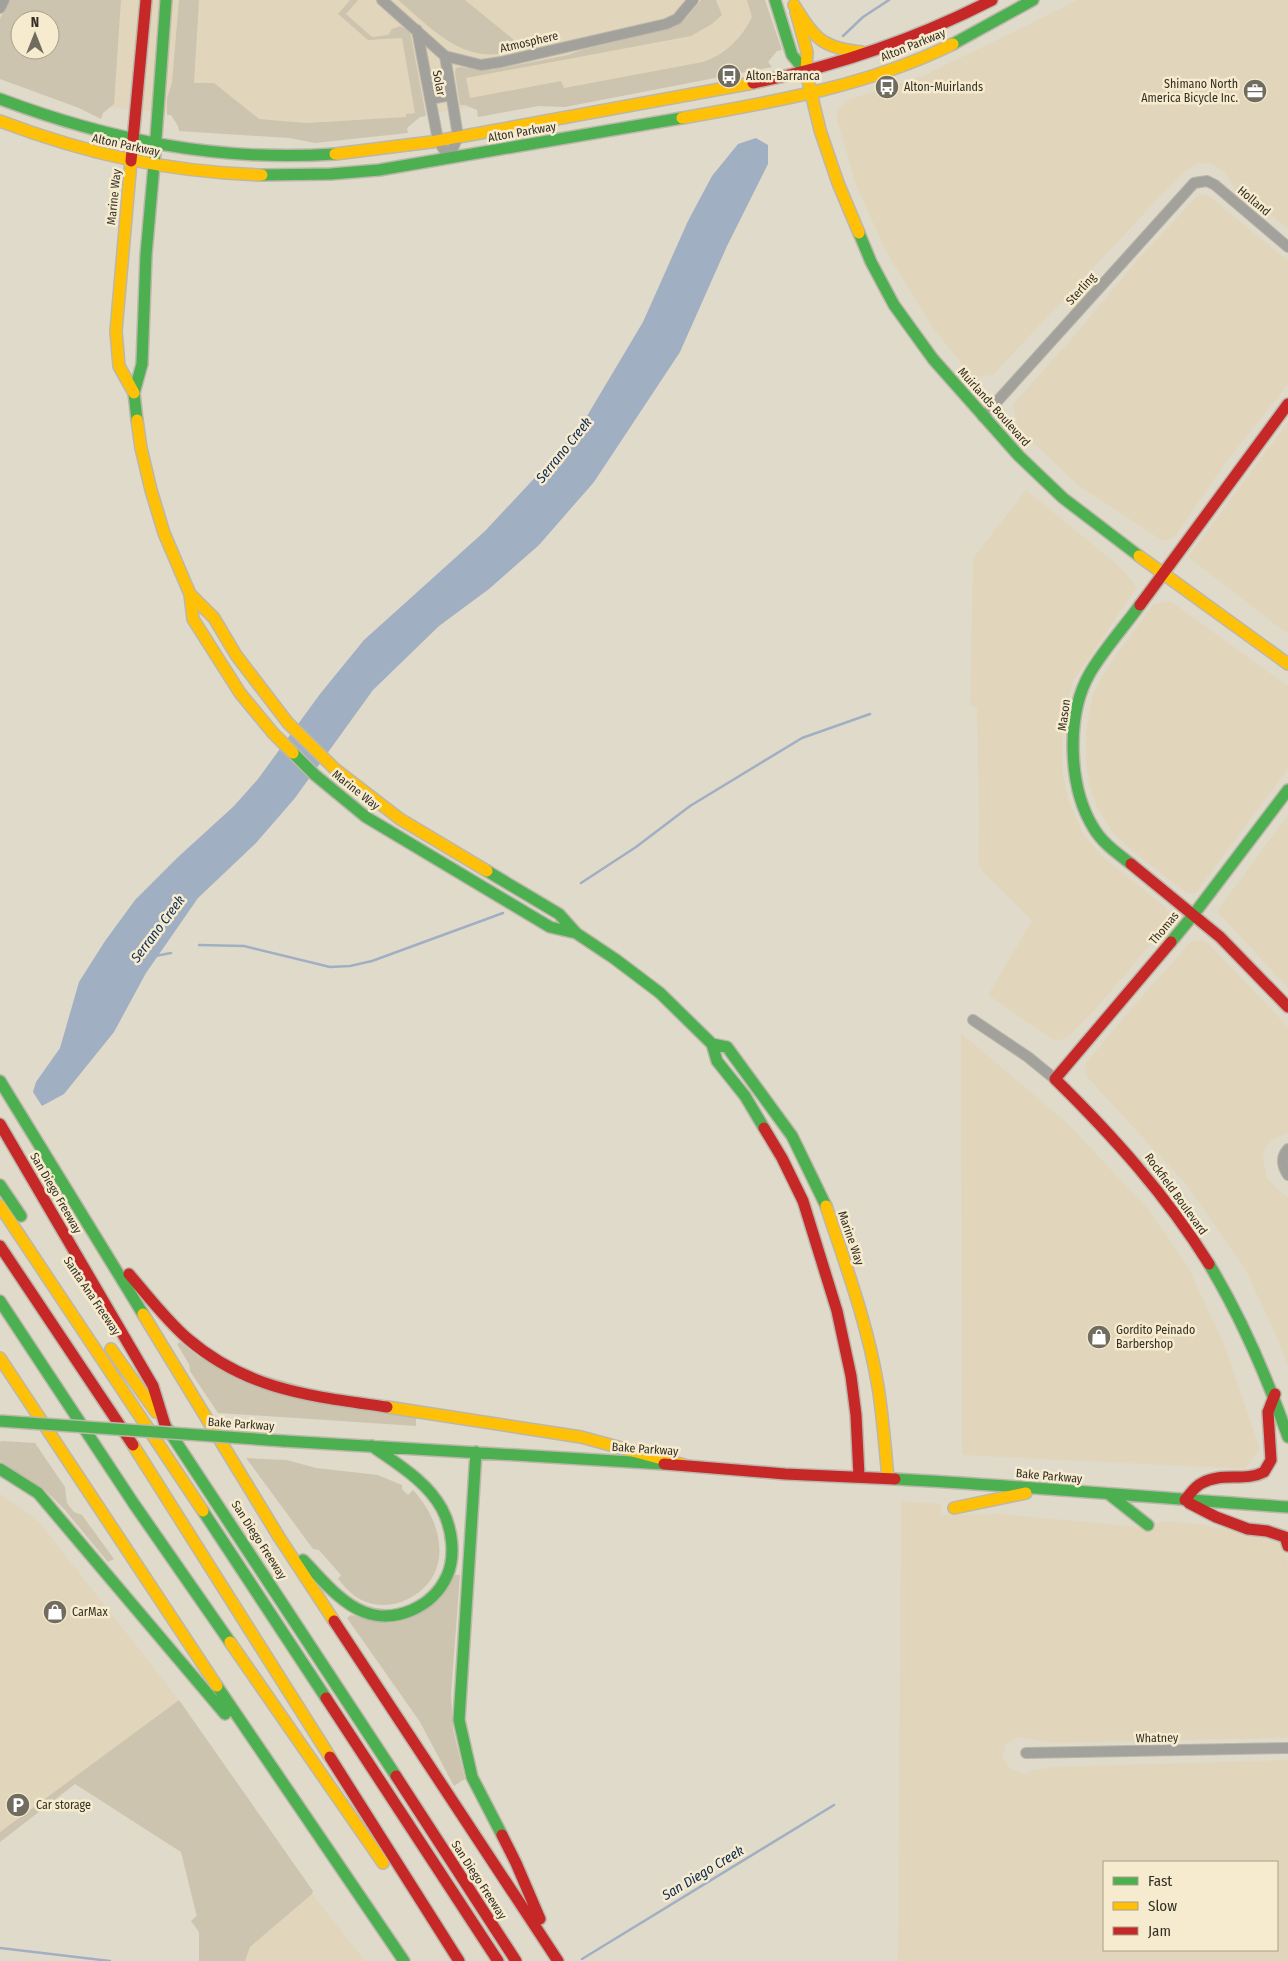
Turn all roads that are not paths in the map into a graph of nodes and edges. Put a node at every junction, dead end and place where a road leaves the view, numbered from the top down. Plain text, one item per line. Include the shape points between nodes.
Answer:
1 (4, 0) edge
2 (146, 0) edge
3 (166, 0) edge
4 (382, 0) edge
5 (693, 0) edge
6 (775, 0) edge
7 (992, 0) edge
8 (1034, 0) edge
9 (793, 2) edge
10 (0, 8) edge
11 (416, 30) junction
12 (871, 53) junction
13 (444, 56) junction
14 (806, 72) junction
15 (812, 92) junction
16 (451, 95) junction
17 (0, 99) edge
18 (430, 99) junction
19 (0, 121) edge
20 (458, 136) junction
21 (438, 140) junction
22 (134, 141) junction
23 (154, 144) junction
24 (449, 158) junction
25 (131, 161) junction
26 (154, 165) junction
27 (1200, 181) joint
28 (1288, 247) edge
29 (134, 393) junction
30 (1288, 404) edge
31 (983, 417) junction
32 (1163, 574) junction
33 (190, 594) junction
34 (1288, 664) edge
35 (1288, 790) edge
36 (1194, 914) junction
37 (576, 933) junction
38 (1288, 1006) edge
39 (973, 1020) dead end
40 (712, 1044) junction
41 (1055, 1079) junction
42 (0, 1081) edge
43 (0, 1124) edge
44 (1288, 1150) edge
45 (1288, 1175) edge
46 (0, 1185) edge
47 (0, 1206) edge
48 (26, 1223) dead end
49 (96, 1235) junction
50 (3, 1241) edge
51 (29, 1281) junction
52 (0, 1301) edge
53 (104, 1339) dead end
54 (0, 1358) edge
55 (1275, 1394) junction
56 (0, 1421) edge
57 (162, 1421) junction
58 (1288, 1437) edge
59 (372, 1446) junction
60 (476, 1452) junction
61 (684, 1466) junction
62 (0, 1469) edge
63 (859, 1476) junction
64 (888, 1478) junction
65 (1046, 1489) junction
66 (1110, 1495) junction
67 (1185, 1500) junction
68 (186, 1507) dead end
69 (1288, 1507) edge
70 (954, 1508) dead end
71 (1148, 1525) dead end
72 (279, 1537) junction
73 (1288, 1546) edge
74 (235, 1581) dead end
75 (1288, 1748) edge
76 (1026, 1753) dead end
77 (270, 1766) junction
78 (404, 1961) edge
79 (450, 1961) edge
80 (458, 1961) edge
81 (489, 1961) edge
82 (498, 1961) edge
83 (516, 1961) edge
84 (558, 1961) edge

1 - 10 street
2 - 22 main road, Marine Way
3 - 23 main road, Marine Way
4 - 11 street, Atmosphere
5 - 13 street, Atmosphere via 677,20 666,24 501,62 481,65
6 - 14 main road via 792,55
7 - 12 main road, Alton Parkway via 921,34
8 - 15 main road, Alton Parkway via 970,36 918,60
9 - 12 main road via 814,35 827,46
9 - 14 main road via 807,52
11 - 13 street, Atmosphere
11 - 18 street, Solar
12 - 14 main road, Alton Parkway
13 - 16 street, Solar
14 - 15 main road, Muirlands Boulevard
14 - 20 main road, Alton Parkway
15 - 24 main road, Alton Parkway
15 - 31 main road, Muirlands Boulevard via 820,130 838,183 871,262 894,305
16 - 18 street
16 - 20 street, Solar
17 - 22 main road, Alton Parkway via 69,124
18 - 21 street, Solar
19 - 25 main road, Alton Parkway via 70,146
20 - 21 main road, Alton Parkway
20 - 24 street
21 - 23 main road, Alton Parkway via 359,152 284,156 220,153
21 - 24 street
22 - 23 main road, Alton Parkway
22 - 25 main road, Marine Way
23 - 26 main road, Marine Way
24 - 26 main road, Alton Parkway via 379,170 299,176 238,175
25 - 26 main road, Alton Parkway
25 - 29 main road, Marine Way via 116,331 119,366
26 - 29 main road, Marine Way via 146,255 142,364
27 - 28 street, Holland via 1215,185
27 - 31 street, Sterling via 1189,187
29 - 33 main road, Marine Way via 141,448 151,490 164,533
30 - 32 main road, Mason
31 - 32 main road, Muirlands Boulevard via 1063,498
32 - 34 main road, Muirlands Boulevard
32 - 36 main road, Mason via 1090,673 1080,696 1074,741 1075,771 1080,798 1100,838
33 - 37 main road, Marine Way via 214,618 236,655 288,723 336,769 400,820 559,914
33 - 37 main road, Marine Way via 192,619 240,693 273,733 315,775 392,834 550,927
35 - 36 main road, Thomas
36 - 38 main road, Mason via 1257,972
36 - 41 main road, Thomas
37 - 40 main road, Marine Way via 660,993
39 - 41 street, Rockfield Boulevard
40 - 63 main road, Marine Way via 717,1061 745,1096 770,1136 803,1201 837,1311 851,1376
40 - 64 main road, Marine Way via 727,1047 787,1128 824,1201 869,1344 878,1387
41 - 55 main road, Rockfield Boulevard via 1113,1135 1178,1216 1222,1286
42 - 49 main road
43 - 57 main road, San Diego Freeway via 153,1386
44 - 45 street via 1282,1160
46 - 48 main road
47 - 82 main road
49 - 61 main road via 175,1327 198,1348 268,1386 299,1394 582,1437
49 - 72 main road
50 - 51 main road
51 - 68 main road
51 - 80 main road
52 - 79 main road via 134,1504
53 - 57 main road, Santa Ana Freeway
54 - 77 main road
55 - 58 main road, Rockfield Boulevard
55 - 67 main road via 1268,1413 1269,1468 1251,1478 1219,1477 1201,1483
56 - 59 main road, Bake Parkway, bridge
57 - 83 main road, San Diego Freeway
59 - 60 main road, Bake Parkway
59 - 72 main road via 427,1489 442,1510 450,1534 448,1574 442,1586 422,1606 398,1615 364,1612 344,1600
60 - 61 main road, Bake Parkway
60 - 84 main road via 459,1720 472,1777 516,1863
61 - 63 main road, Bake Parkway
62 - 77 main road via 38,1493
63 - 64 main road, Bake Parkway
64 - 65 main road, Bake Parkway
65 - 66 main road, Bake Parkway
65 - 70 main road
66 - 67 main road, Bake Parkway
66 - 71 main road
67 - 69 main road, Bake Parkway
67 - 73 main road via 1248,1529 1285,1537
72 - 84 main road
74 - 81 main road
75 - 76 street, Whatney
77 - 78 main road

